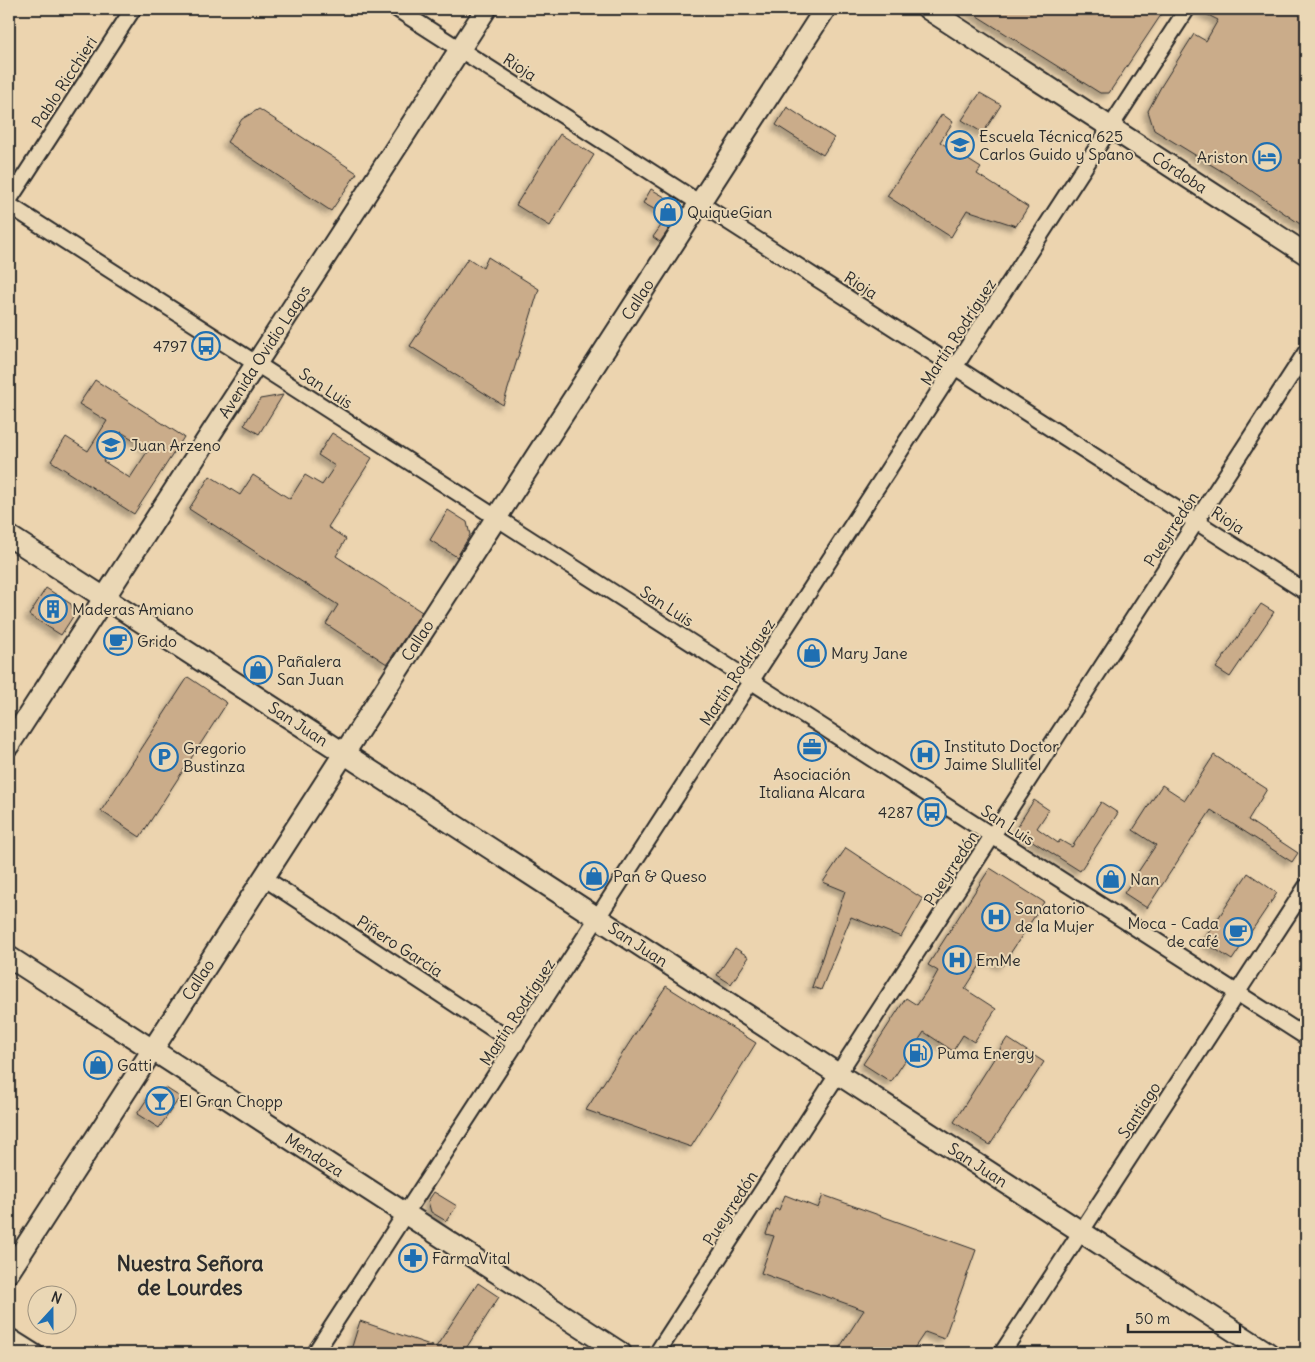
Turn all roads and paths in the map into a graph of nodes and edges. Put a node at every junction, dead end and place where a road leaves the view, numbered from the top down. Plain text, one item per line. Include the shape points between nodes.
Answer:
1 (133, 9) edge
2 (397, 9) edge
3 (486, 9) edge
4 (825, 9) edge
5 (928, 9) edge
6 (1187, 9) edge
7 (460, 49) junction
8 (1112, 128) junction
9 (9, 200) edge
10 (700, 203) junction
11 (9, 205) edge
12 (1306, 254) edge
13 (1306, 352) edge
14 (256, 364) junction
15 (956, 367) junction
16 (497, 518) junction
17 (1197, 521) junction
18 (9, 536) edge
19 (1306, 592) edge
20 (104, 598) junction
21 (752, 681) junction
22 (9, 745) edge
23 (344, 754) junction
24 (993, 836) junction
25 (264, 878) junction
26 (1306, 886) edge
27 (598, 918) junction
28 (9, 957) edge
29 (1237, 992) junction
30 (1306, 1037) edge
31 (516, 1044) junction
32 (152, 1050) junction
33 (838, 1074) junction
34 (406, 1214) junction
35 (1081, 1232) junction
36 (9, 1272) edge
37 (9, 1336) edge
38 (36, 1353) edge
39 (315, 1353) edge
40 (621, 1353) edge
41 (657, 1353) edge
42 (1002, 1353) edge
43 (1268, 1353) edge

1 - 9 street, Pablo Ricchieri
2 - 7 street, Rioja
3 - 7 main road, Avenida Ovidio Lagos
4 - 10 main road, Callao
5 - 8 main road, Córdoba
6 - 8 street, Martín Rodríguez
7 - 10 street, Rioja
7 - 14 main road, Avenida Ovidio Lagos
8 - 12 main road, Córdoba
8 - 15 street, Martín Rodríguez
10 - 15 street, Rioja
10 - 16 main road, Callao
11 - 14 street, San Luis
13 - 17 street, Pueyrredón
14 - 16 street, San Luis
14 - 20 main road, Avenida Ovidio Lagos
15 - 17 street, Rioja
15 - 21 street, Martín Rodríguez
16 - 21 street, San Luis
16 - 23 main road, Callao
17 - 19 street, Rioja
17 - 24 street, Pueyrredón
18 - 20 main road, San Juan
20 - 22 main road, Avenida Ovidio Lagos
20 - 23 main road, San Juan
21 - 24 street, San Luis
21 - 27 street, Martín Rodríguez
23 - 25 main road, Callao
23 - 27 main road, San Juan
24 - 29 street, San Luis
24 - 33 street, Pueyrredón
25 - 31 street, Piñero García
25 - 32 main road, Callao
26 - 29 street, Santiago
27 - 31 street, Martín Rodríguez
27 - 33 main road, San Juan
28 - 32 main road, Mendoza
29 - 30 street, San Luis
29 - 35 street, Santiago
31 - 34 street, Martín Rodríguez
32 - 34 main road, Mendoza
32 - 36 main road, Callao
33 - 35 main road, San Juan
33 - 41 street, Pueyrredón
34 - 39 street, Martín Rodríguez
34 - 40 main road, Mendoza
35 - 42 street, Santiago
35 - 43 main road, San Juan
37 - 38 street

